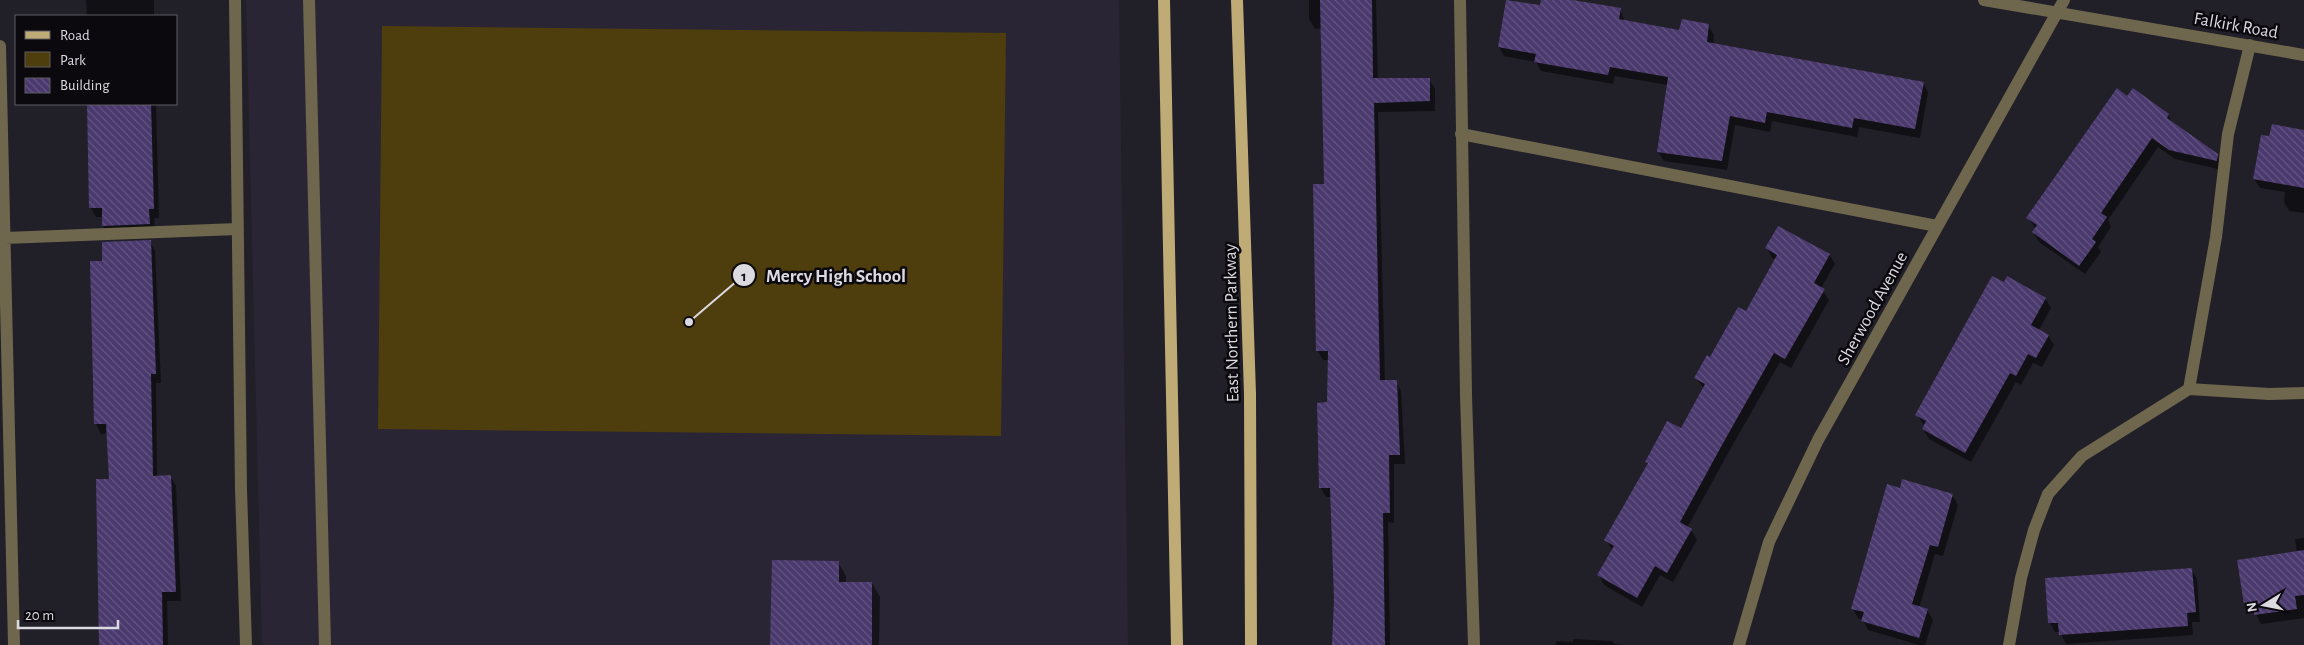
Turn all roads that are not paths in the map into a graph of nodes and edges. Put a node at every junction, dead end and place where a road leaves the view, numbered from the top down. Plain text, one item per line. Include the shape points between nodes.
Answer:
1 (235, 0) edge
2 (309, 0) edge
3 (1164, 0) edge
4 (1237, 0) edge
5 (1460, 0) edge
6 (1984, 0) edge
7 (2064, 0) edge
8 (2057, 13) junction
9 (2250, 45) junction
10 (0, 46) edge
11 (2304, 55) edge
12 (1460, 134) junction
13 (2, 207) edge
14 (1938, 226) junction
15 (237, 229) junction
16 (5, 238) junction
17 (2190, 389) junction
18 (2304, 393) edge
19 (14, 645) edge
20 (246, 645) edge
21 (325, 645) edge
22 (1177, 645) edge
23 (1251, 645) edge
24 (1474, 645) edge
25 (1739, 645) edge
26 (2009, 645) edge

1 - 15 street
2 - 21 street
3 - 22 main road
4 - 23 main road, East Northern Parkway via 1250,394
5 - 12 street
6 - 8 street, Falkirk Road
7 - 8 street, Sherwood Avenue
8 - 9 street, Falkirk Road
8 - 14 street, Sherwood Avenue
9 - 11 street, Falkirk Road
9 - 17 street via 2228,134 2216,237
10 - 13 street
12 - 14 street
12 - 24 street
13 - 16 street
14 - 25 street, Sherwood Avenue via 1818,440 1769,542
15 - 16 street
15 - 20 street
16 - 19 street
17 - 18 street
17 - 26 street via 2082,456 2048,494 2021,578

